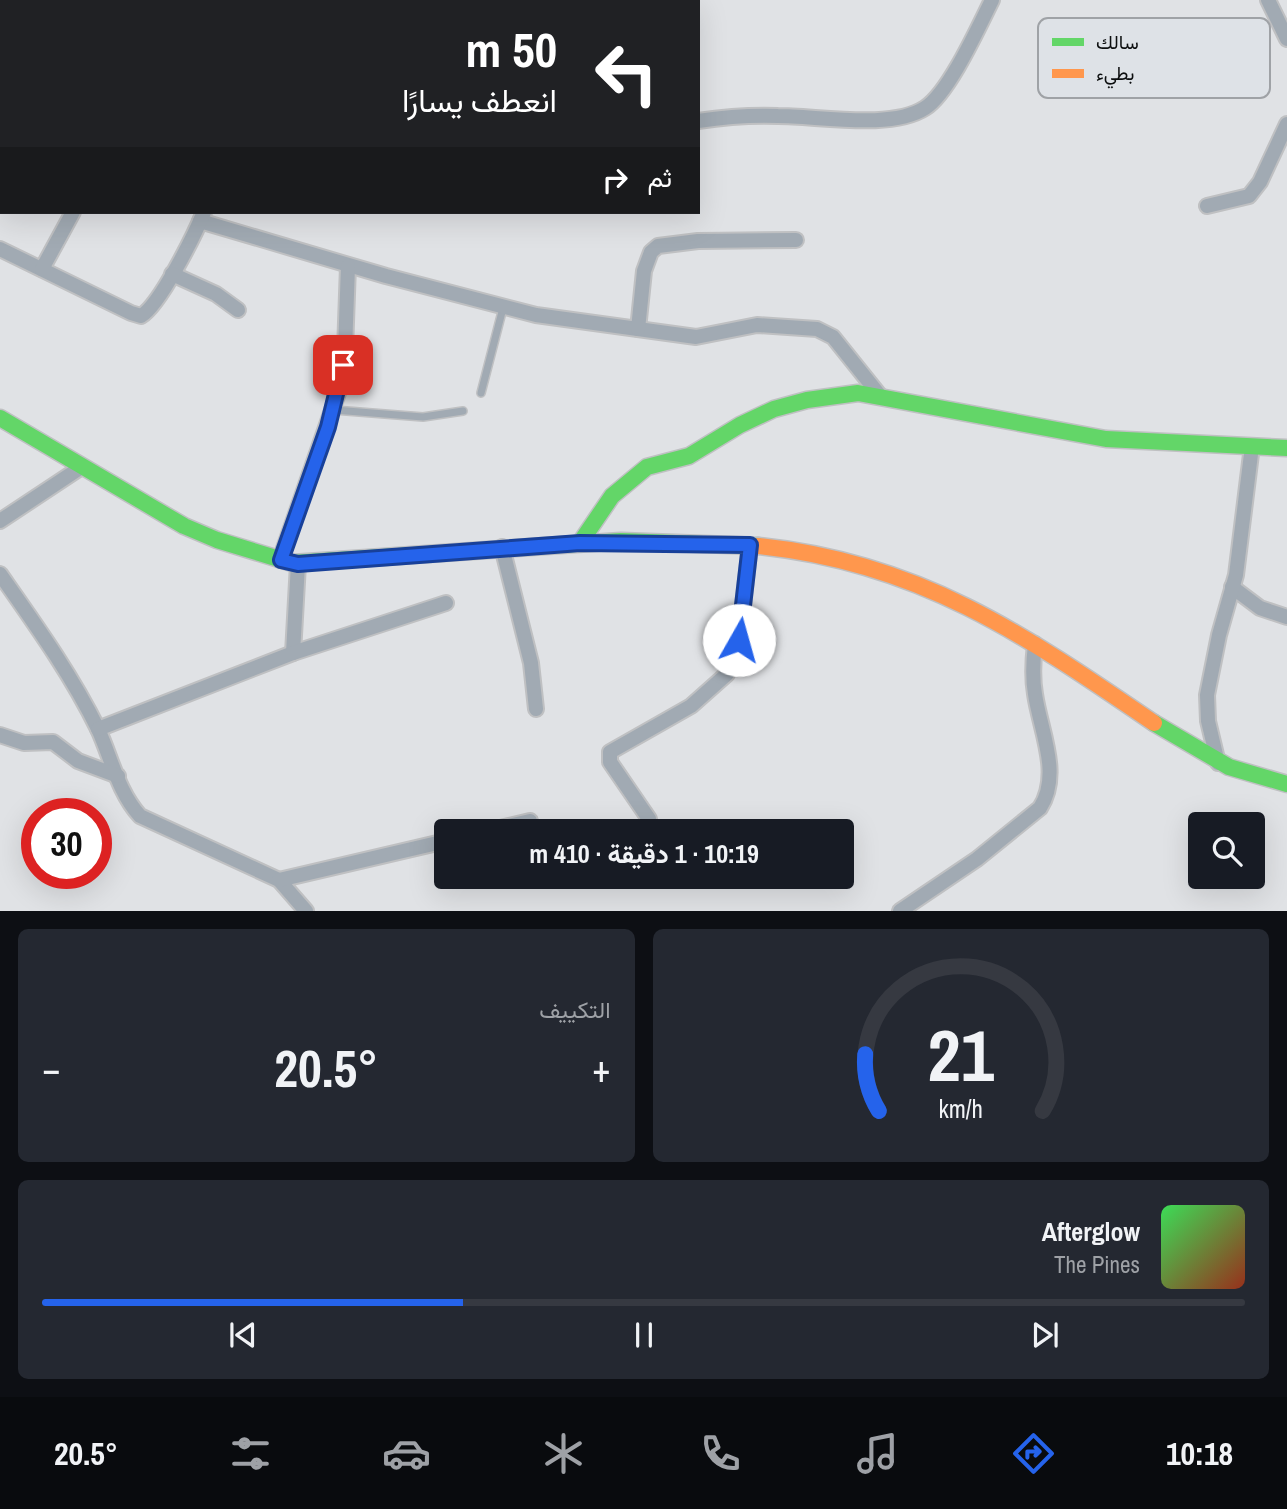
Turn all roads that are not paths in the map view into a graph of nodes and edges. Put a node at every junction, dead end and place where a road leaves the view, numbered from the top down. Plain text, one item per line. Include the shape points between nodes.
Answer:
1 (992, 0) edge
2 (1268, 0) edge
3 (1287, 39) edge
4 (700, 121) edge
5 (1287, 125) edge
6 (1207, 206) dead end
7 (73, 214) edge
8 (202, 216) edge
9 (796, 240) dead end
10 (0, 250) edge
11 (348, 265) junction
12 (42, 270) junction
13 (172, 274) junction
14 (503, 308) junction
15 (238, 310) dead end
16 (639, 329) junction
17 (481, 393) dead end
18 (881, 397) junction
19 (334, 410) junction
20 (463, 411) dead end
21 (0, 418) edge
22 (1252, 446) junction
23 (1287, 448) edge
24 (80, 468) junction
25 (0, 521) edge
26 (580, 543) junction
27 (750, 545) junction
28 (502, 547) junction
29 (281, 560) junction
30 (298, 564) junction
31 (0, 574) edge
32 (1233, 587) junction
33 (446, 603) dead end
34 (1287, 617) edge
35 (1035, 644) junction
36 (293, 653) junction
37 (536, 709) dead end
38 (98, 729) junction
39 (0, 735) edge
40 (1218, 763) junction
41 (118, 776) junction
42 (1268, 781) junction
43 (1287, 784) edge
44 (1287, 792) edge
45 (649, 819) dead end
46 (434, 844) edge
47 (279, 880) junction
48 (306, 911) edge
49 (900, 911) edge

1 - 4 street via 934,100 903,118 774,116
2 - 3 street
5 - 6 street via 1249,196
7 - 12 street
8 - 11 street
8 - 13 street
9 - 16 street via 691,241 658,246 644,271
10 - 12 street
11 - 14 street
11 - 19 street via 345,350
12 - 13 street via 136,316 152,307
13 - 15 street via 216,294
14 - 16 street
14 - 17 lane
16 - 18 street via 696,337 757,326 817,329 833,337
18 - 22 street via 1106,439
18 - 26 street via 858,393 774,409 689,456 647,467 612,496
19 - 20 lane via 423,417
19 - 29 street
21 - 24 street
22 - 23 street
22 - 32 street
24 - 25 street
24 - 29 street via 175,522
26 - 27 street
26 - 28 street
27 - 35 street via 843,559 886,571
27 - 45 street via 739,640 727,674 691,706 610,752 610,762
28 - 30 street
28 - 37 street via 531,663
29 - 30 street
30 - 36 street
31 - 38 street via 50,646
32 - 34 street via 1260,608
32 - 40 street via 1207,695
33 - 36 street
35 - 40 street
35 - 49 street via 1032,672 1050,776 1046,799 977,859
36 - 38 street
38 - 41 street
39 - 41 street via 24,743 53,742 78,761
40 - 42 street
41 - 47 street via 140,816
42 - 43 street
42 - 44 street
46 - 47 street
47 - 48 street

